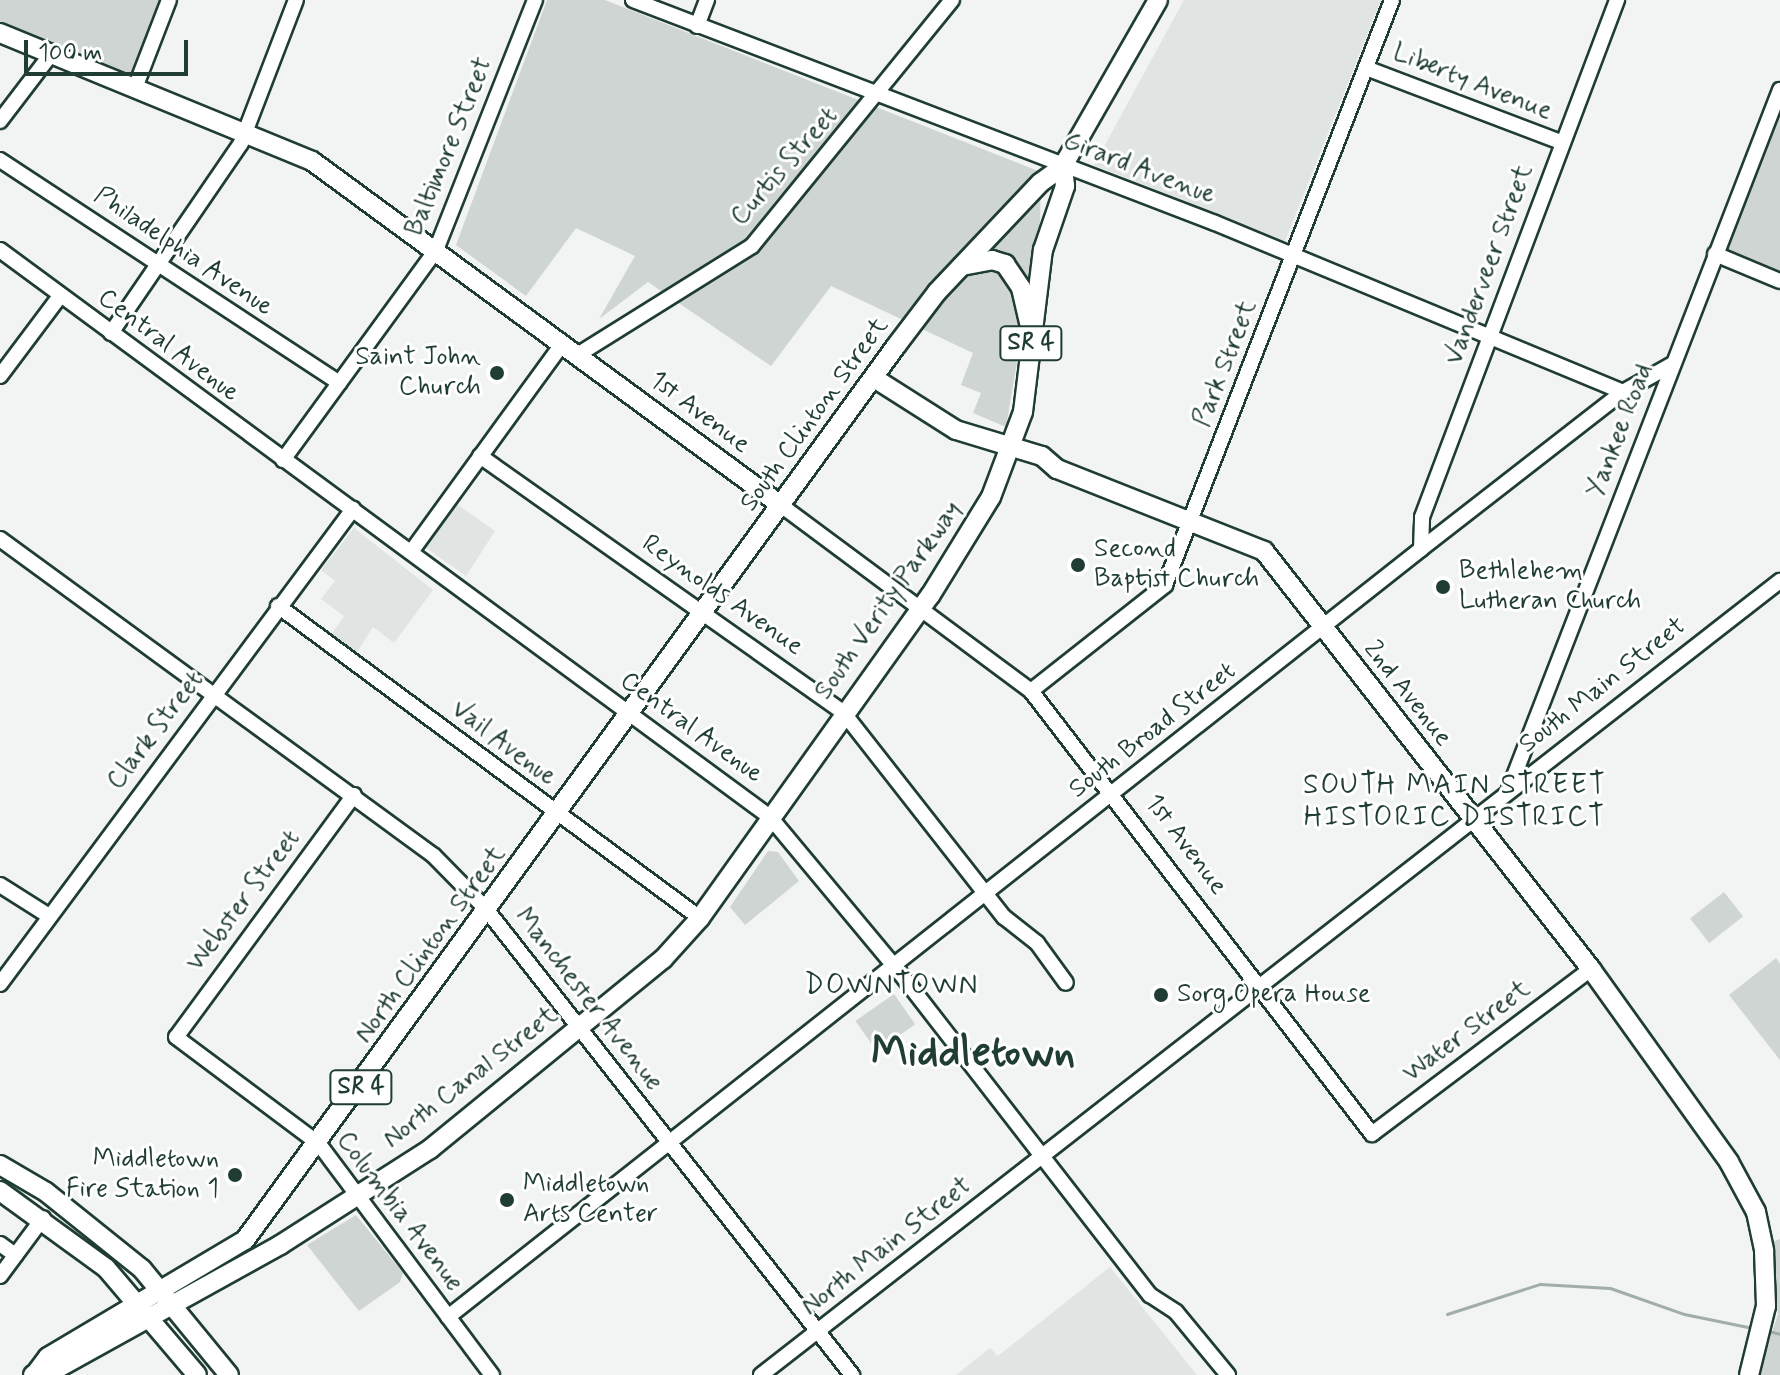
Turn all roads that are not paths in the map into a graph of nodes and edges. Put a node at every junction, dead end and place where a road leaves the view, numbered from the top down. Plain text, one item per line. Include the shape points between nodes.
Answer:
1 (169, 0) edge
2 (296, 0) edge
3 (535, 0) edge
4 (633, 0) edge
5 (707, 0) edge
6 (952, 0) edge
7 (1158, 0) edge
8 (1392, 0) edge
9 (1617, 0) edge
10 (697, 26) junction
11 (0, 33) edge
12 (52, 53) junction
13 (1366, 68) junction
14 (135, 88) junction
15 (1780, 90) edge
16 (878, 96) junction
17 (0, 121) edge
18 (245, 131) junction
19 (1561, 142) junction
20 (0, 160) edge
21 (1063, 166) junction
22 (0, 250) edge
23 (436, 250) junction
24 (1715, 254) junction
25 (1292, 256) junction
26 (157, 264) junction
27 (962, 266) junction
28 (1780, 281) edge
29 (60, 296) junction
30 (111, 333) junction
31 (1490, 334) junction
32 (1032, 337) junction
33 (563, 343) junction
34 (579, 354) junction
35 (1671, 365) junction
36 (0, 376) edge
37 (874, 378) junction
38 (339, 383) junction
39 (1623, 392) junction
40 (1011, 450) junction
41 (480, 456) junction
42 (283, 460) junction
43 (782, 506) junction
44 (353, 509) junction
45 (1191, 522) junction
46 (0, 539) edge
47 (1421, 549) junction
48 (411, 552) junction
49 (1780, 581) edge
50 (278, 606) junction
51 (921, 608) junction
52 (705, 611) junction
53 (1322, 628) junction
54 (1031, 691) junction
55 (213, 695) junction
56 (843, 712) junction
57 (631, 714) junction
58 (1509, 789) junction
59 (1113, 793) junction
60 (354, 795) junction
61 (557, 816) junction
62 (770, 817) junction
63 (1472, 819) junction
64 (0, 885) edge
65 (986, 892) junction
66 (486, 909) junction
67 (49, 916) junction
68 (700, 918) junction
69 (894, 965) junction
70 (1591, 969) junction
71 (1066, 983) dead end
72 (0, 984) edge
73 (1258, 989) junction
74 (579, 1027) junction
75 (176, 1037) joint
76 (1372, 1134) joint
77 (668, 1141) junction
78 (319, 1144) junction
79 (1042, 1157) junction
80 (0, 1165) edge
81 (0, 1191) edge
82 (356, 1194) junction
83 (43, 1218) junction
84 (0, 1244) edge
85 (15, 1255) junction
86 (0, 1276) edge
87 (160, 1291) junction
88 (136, 1302) junction
89 (173, 1306) junction
90 (149, 1317) junction
91 (448, 1317) junction
92 (818, 1331) junction
93 (34, 1374) edge
94 (197, 1375) edge
95 (229, 1375) edge
96 (492, 1375) edge
97 (761, 1375) edge
98 (852, 1375) edge
99 (1228, 1375) edge
100 (1749, 1375) edge

1 - 14 street
2 - 18 street
3 - 23 street, Baltimore Street
4 - 10 street, Girard Avenue
5 - 10 street
6 - 16 street, Curtis Street
7 - 21 main road, South Verity Parkway / SR 4
8 - 13 street, Park Street
9 - 19 street, Vanderveer Street
10 - 16 street, Girard Avenue
11 - 12 main road, 1st Avenue
12 - 14 main road, 1st Avenue
12 - 17 street
13 - 19 street, Liberty Avenue
13 - 25 street, Park Street
14 - 18 main road, 1st Avenue
15 - 24 street, Yankee Road
16 - 21 street, Girard Avenue
16 - 34 street, Curtis Street via 752,246
18 - 23 main road, 1st Avenue via 312,161
18 - 26 street
19 - 31 street, Vanderveer Street
20 - 26 street, Philadelphia Avenue
21 - 25 street, Girard Avenue
21 - 27 main road, South Clinton Street / SR 4 via 1040,183
21 - 32 main road, South Verity Parkway / SR 4 via 1065,186 1043,250
22 - 29 street, Central Avenue
23 - 33 main road, 1st Avenue
23 - 38 street, Baltimore Street
24 - 28 street
24 - 35 street, Yankee Road
25 - 31 street, Girard Avenue
25 - 45 street, Park Street
26 - 30 street
26 - 38 street, Philadelphia Avenue
27 - 32 main road via 992,260 1015,274
27 - 37 main road, South Clinton Street / SR 4
29 - 30 street, Central Avenue
29 - 36 street
30 - 42 street, Central Avenue
31 - 39 street, Girard Avenue
31 - 47 street, Vanderveer Street via 1422,517
32 - 40 main road, South Verity Parkway / SR 4 via 1023,412
33 - 34 main road, 1st Avenue
33 - 41 street
34 - 43 main road, 1st Avenue
35 - 39 street, South Broad Street
35 - 58 street, Yankee Road
37 - 40 main road, 2nd Avenue via 944,424
37 - 43 main road, South Clinton Street / SR 4
38 - 42 street, Baltimore Street
39 - 47 street, South Broad Street
40 - 45 main road, 2nd Avenue via 1044,470 1057,469
40 - 51 main road, South Verity Parkway / SR 4 via 972,534
41 - 48 street
41 - 52 street, Reynolds Avenue
42 - 44 street, Central Avenue
43 - 51 street, 1st Avenue
43 - 52 main road, South Clinton Street / SR 4
44 - 48 street, Central Avenue
44 - 50 street, Clark Street
45 - 53 main road, 2nd Avenue via 1264,551
45 - 54 street, Park Street via 1165,585
46 - 55 street, Manchester Avenue
47 - 53 street, South Broad Street
48 - 57 street, Central Avenue
49 - 58 street, South Main Street
50 - 55 street, Clark Street
50 - 61 street, Vail Avenue
51 - 54 street, 1st Avenue
51 - 56 main road, South Verity Parkway / SR 4
52 - 56 street, Reynolds Avenue
52 - 57 main road, South Clinton Street / SR 4
53 - 59 street, South Broad Street
53 - 63 main road, 2nd Avenue
54 - 59 street, 1st Avenue
55 - 60 street, Manchester Avenue
55 - 67 street, Clark Street
56 - 62 main road, South Verity Parkway / SR 4
56 - 65 street, Reynolds Avenue
57 - 61 main road, North Clinton Street / SR 4
57 - 62 street, Central Avenue
58 - 63 street, South Main Street
59 - 65 street, South Broad Street
59 - 73 street, 1st Avenue
60 - 66 street, Manchester Avenue via 434,856
60 - 75 street, Webster Street
61 - 66 main road, North Clinton Street / SR 4
61 - 68 street, Vail Avenue
62 - 68 main road, North Canal Street / SR 4
62 - 69 street, Central Avenue
63 - 70 main road, 2nd Avenue
63 - 73 street, South Main Street
64 - 67 street
65 - 69 street, South Broad Street
65 - 71 street, Reynolds Avenue via 1004,917 1037,943
66 - 74 street, Manchester Avenue
66 - 78 main road, North Clinton Street / SR 4
67 - 72 street, Clark Street
68 - 74 main road, North Canal Street / SR 4 via 663,959
69 - 77 street, South Broad Street
69 - 79 street, Central Avenue
70 - 76 street, Water Street
70 - 100 main road, 2nd Avenue via 1729,1162 1756,1212 1766,1306
73 - 76 street, 1st Avenue
73 - 79 street, South Main Street
74 - 77 street, Manchester Avenue
74 - 82 main road, North Canal Street / SR 4 via 430,1149
75 - 78 street, Columbia Avenue
77 - 91 street, South Broad Street
77 - 92 street, Manchester Avenue
78 - 82 street, Columbia Avenue
78 - 87 main road, North Clinton Street / SR 4 via 240,1246
79 - 92 street, North Main Street
79 - 99 street, Central Avenue via 1150,1295 1176,1312
80 - 87 main road via 46,1192 142,1269
81 - 83 main road
82 - 89 main road, North Canal Street / SR 4
82 - 91 street, Columbia Avenue
83 - 85 street
83 - 88 main road via 106,1268
84 - 85 street
85 - 86 street
87 - 88 main road, SR 4
87 - 89 main road
88 - 90 main road
88 - 93 main road, SR 4 via 48,1357
89 - 90 main road, North Canal Street / SR 4
89 - 95 main road
90 - 93 main road, SR 4 via 51,1372
90 - 94 main road
91 - 96 street, Columbia Avenue
92 - 97 street, North Main Street
92 - 98 street, Manchester Avenue

